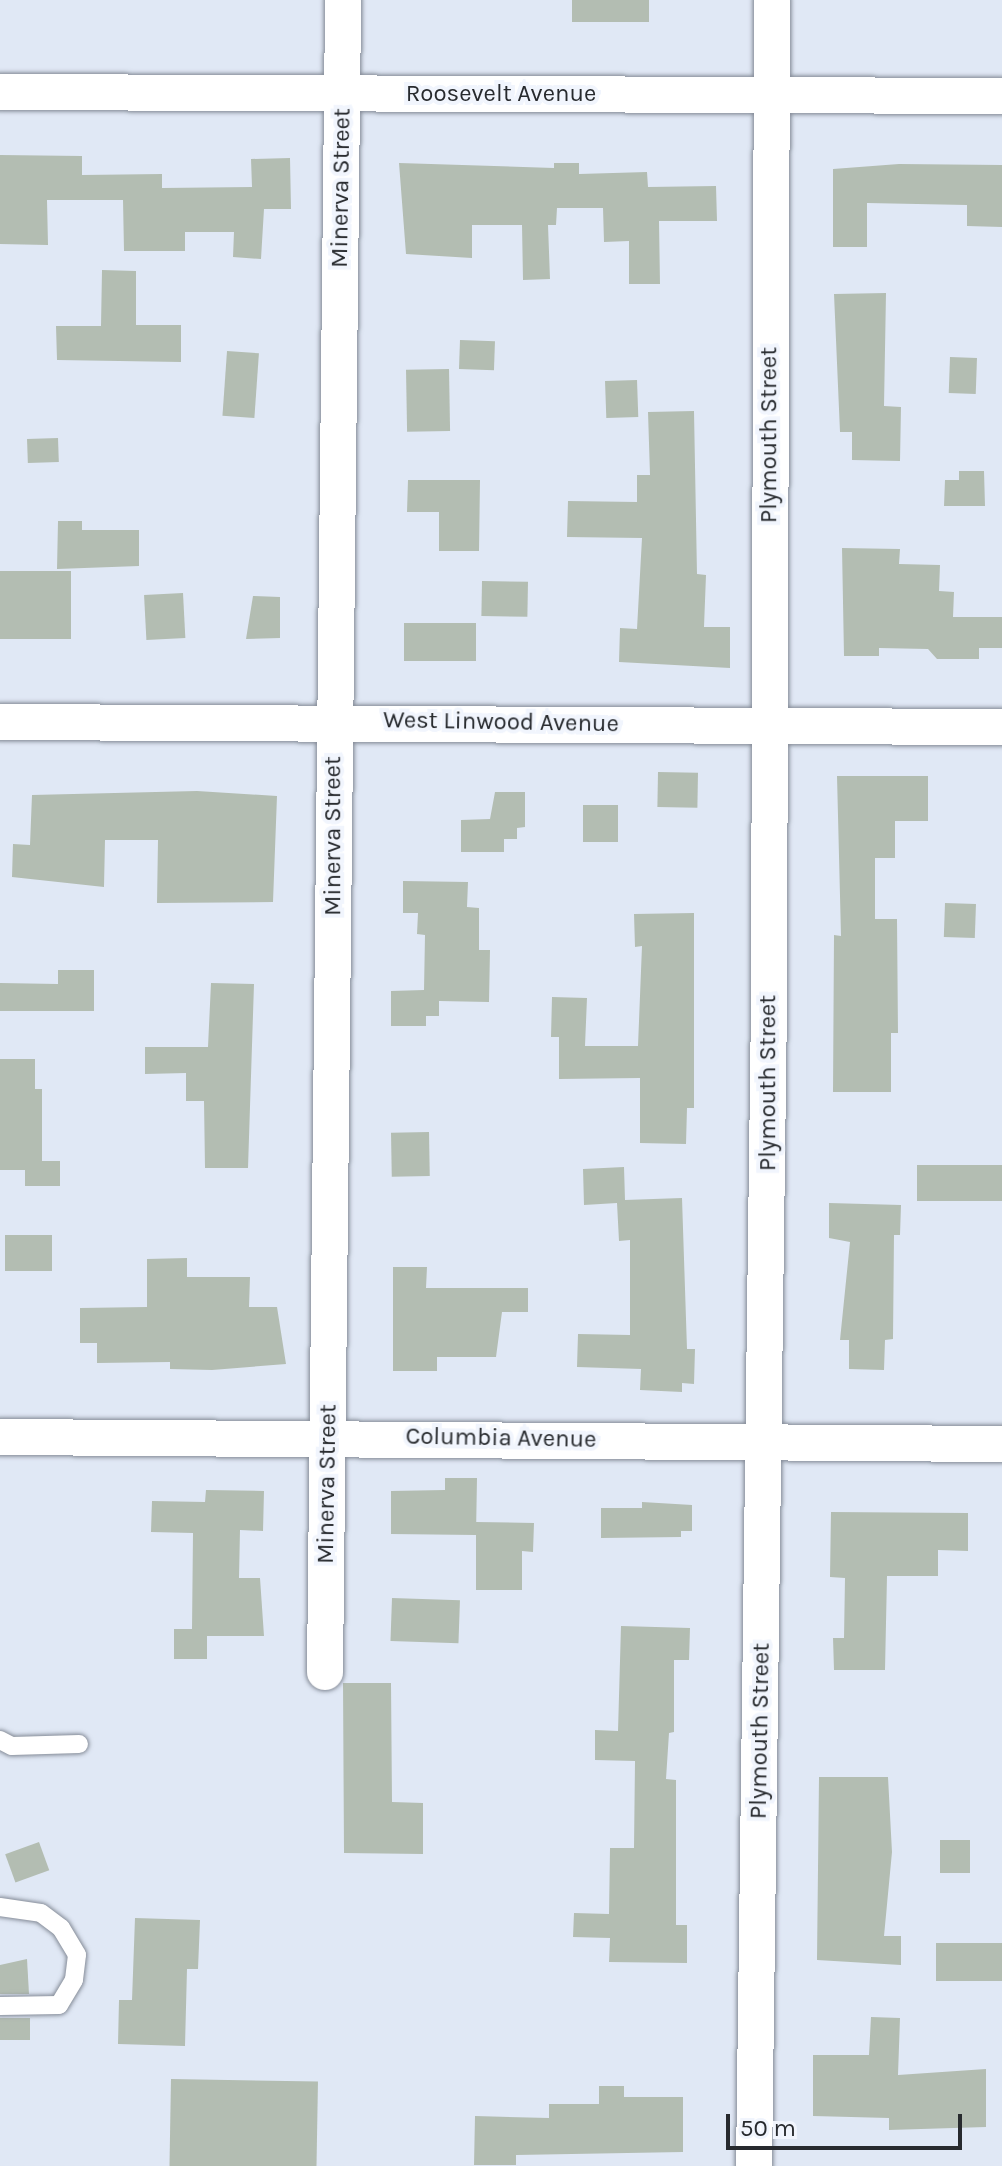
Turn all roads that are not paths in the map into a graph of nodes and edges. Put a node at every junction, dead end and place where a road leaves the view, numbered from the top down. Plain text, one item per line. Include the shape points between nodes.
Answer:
1 (343, 0) edge
2 (772, 0) edge
3 (0, 92) edge
4 (342, 93) junction
5 (771, 95) junction
6 (1002, 96) edge
7 (334, 719) junction
8 (0, 722) edge
9 (767, 726) junction
10 (1002, 727) edge
11 (0, 1437) edge
12 (328, 1437) junction
13 (765, 1440) junction
14 (1002, 1444) edge
15 (325, 1672) dead end
16 (1, 1744) edge
17 (79, 1744) dead end
18 (0, 1907) edge
19 (0, 2006) edge
20 (754, 2166) edge

1 - 4 street, Minerva Street
2 - 5 street, Plymouth Street
3 - 4 street, Roosevelt Avenue
4 - 5 street, Roosevelt Avenue
4 - 7 street, Minerva Street
5 - 6 street, Roosevelt Avenue
5 - 9 street, Plymouth Street
7 - 8 street, West Linwood Avenue
7 - 9 street, West Linwood Avenue
7 - 12 street, Minerva Street
9 - 10 street, West Linwood Avenue
9 - 13 street, Plymouth Street
11 - 12 street, Columbia Avenue
12 - 13 street, Columbia Avenue
12 - 15 street, Minerva Street
13 - 14 street, Columbia Avenue
13 - 20 street, Plymouth Street
16 - 17 lane
18 - 19 lane via 41,1913 61,1928 77,1955 74,1980 59,2005

